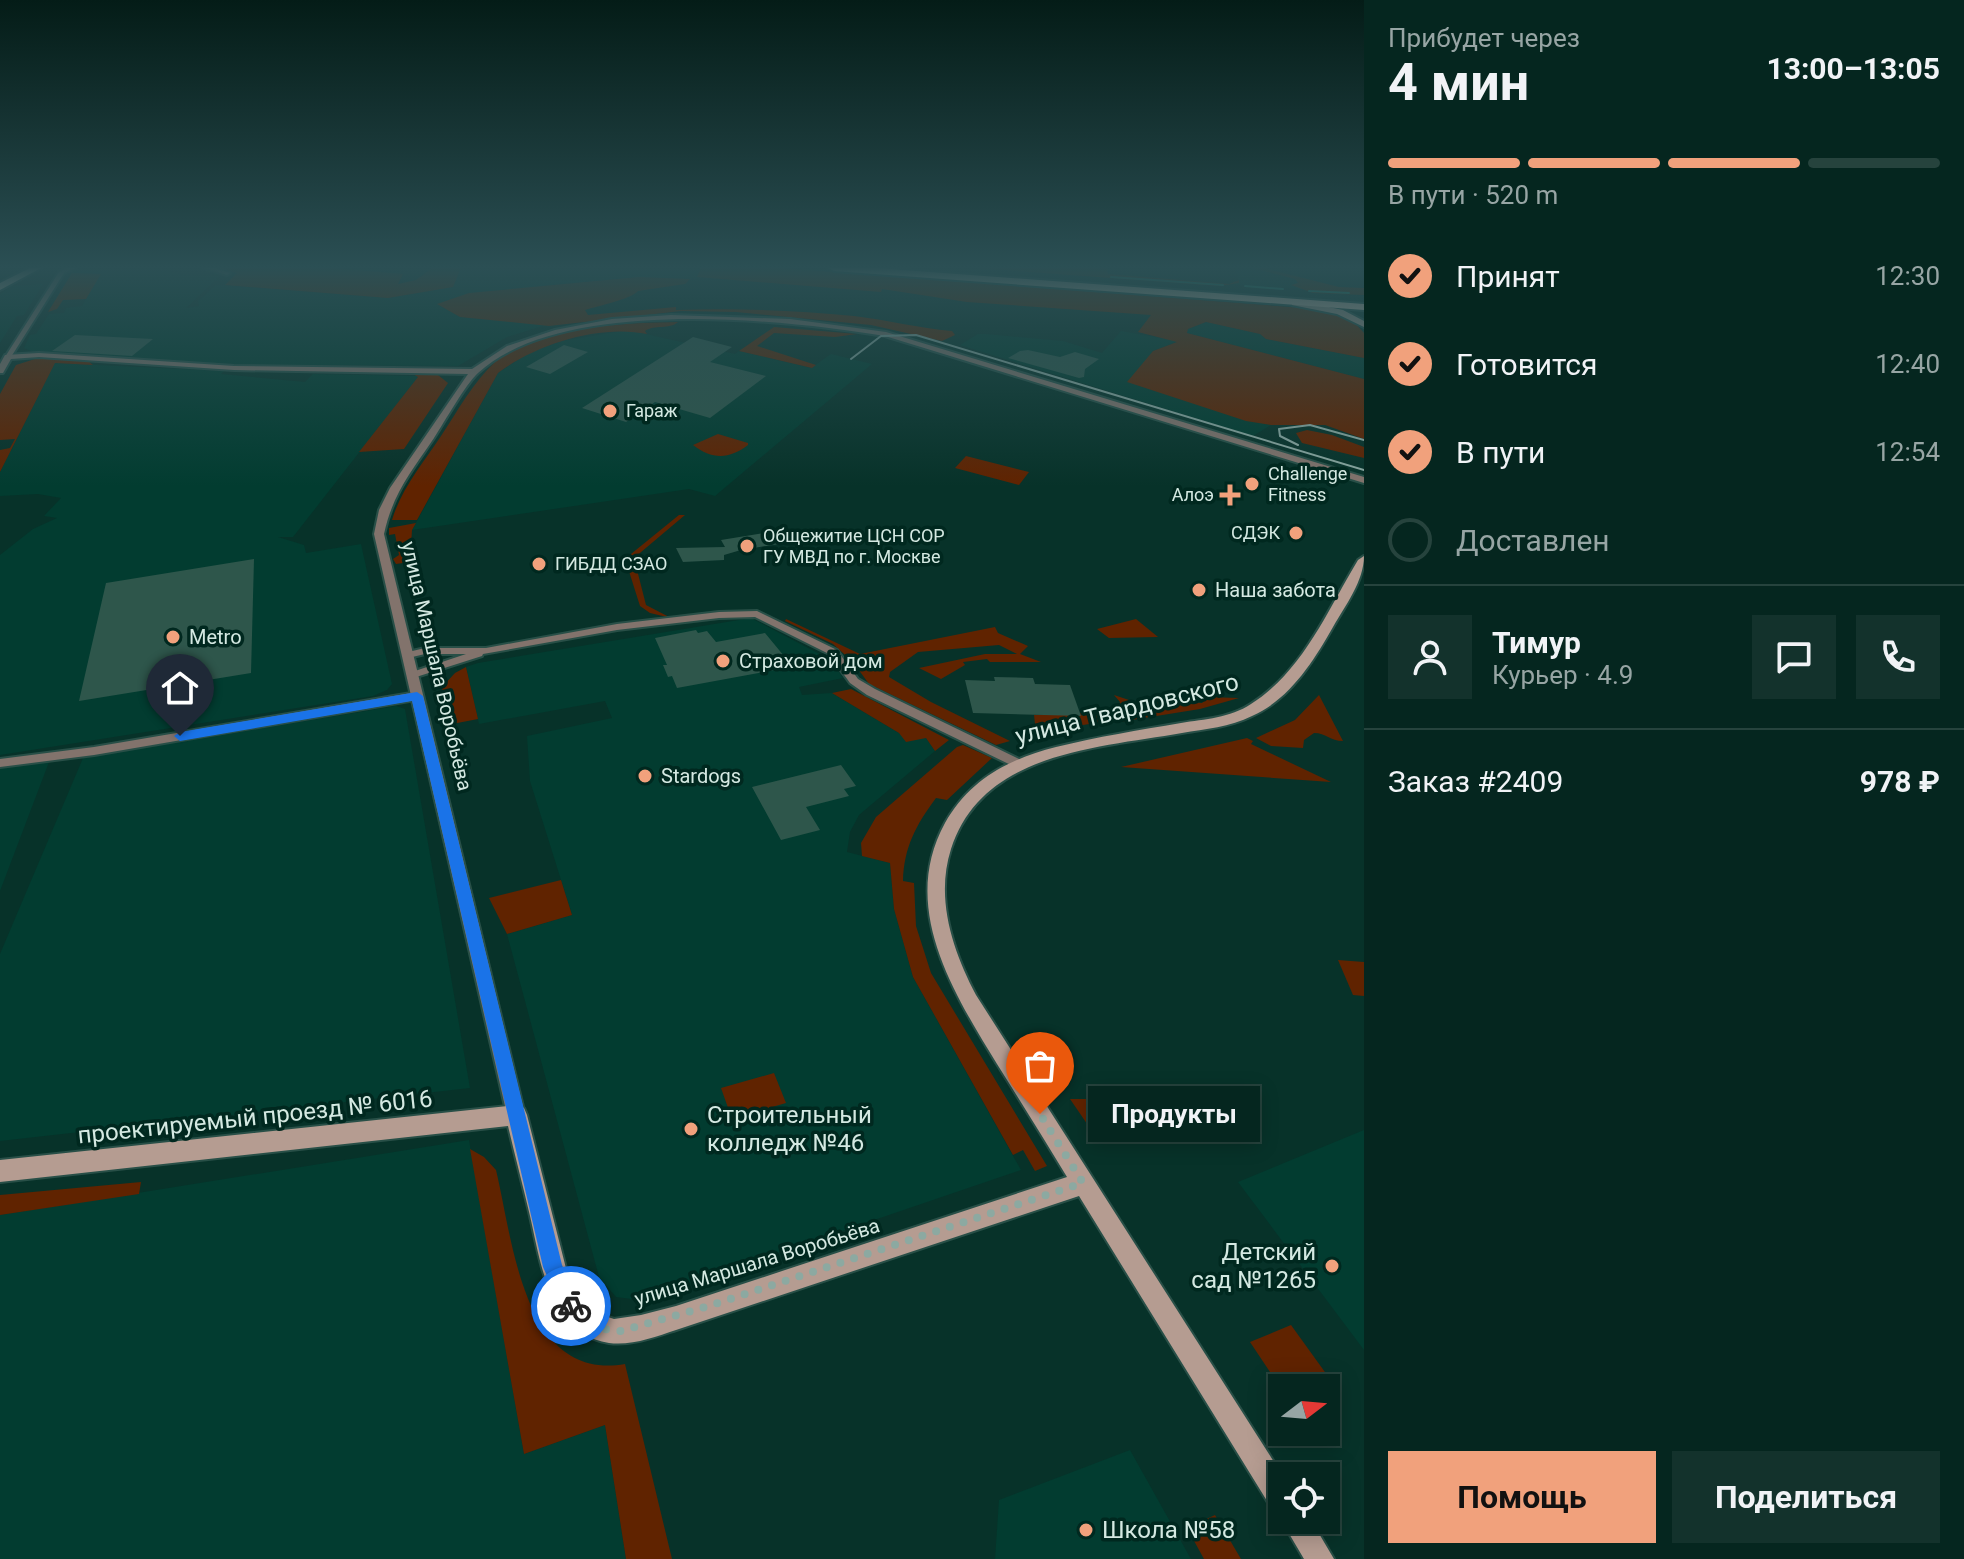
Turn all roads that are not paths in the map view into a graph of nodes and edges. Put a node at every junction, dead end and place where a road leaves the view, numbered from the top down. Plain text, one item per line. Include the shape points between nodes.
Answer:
1 (18, 341) edge
2 (529, 341) edge
3 (909, 341) edge
4 (8, 357) junction
5 (0, 371) edge
6 (474, 372) junction
7 (1361, 479) edge
8 (1364, 560) edge
9 (486, 651) junction
10 (408, 655) junction
11 (413, 675) junction
12 (417, 696) junction
13 (0, 763) edge
14 (1019, 764) junction
15 (516, 1115) junction
16 (0, 1171) edge
17 (1083, 1183) junction
18 (1268, 1477) edge
19 (1304, 1534) edge
20 (1320, 1559) edge

1 - 4 street
2 - 6 street, улица Маршала Воробьёва via 513,345
3 - 7 street, улица Маршала Воробьёва
4 - 5 street
4 - 6 street
6 - 10 street, улица Маршала Воробьёва via 395,488 381,518 380,540
8 - 14 main road, улица Твардовского via 1296,674 1255,709 1223,721
9 - 10 street
9 - 11 street
9 - 14 street via 649,624 750,614 833,652 854,681 871,692
10 - 11 street, улица Маршала Воробьёва
11 - 12 street, улица Маршала Воробьёва
12 - 13 street
12 - 15 street, улица Маршала Воробьёва
14 - 17 main road, улица Твардовского via 985,784 951,829 938,865 936,907 962,990
15 - 16 main road, проектируемый проезд № 6016
15 - 17 main road, улица Маршала Воробьёва via 558,1283 585,1320 611,1331 709,1306
17 - 18 main road, улица Твардовского
19 - 20 main road

